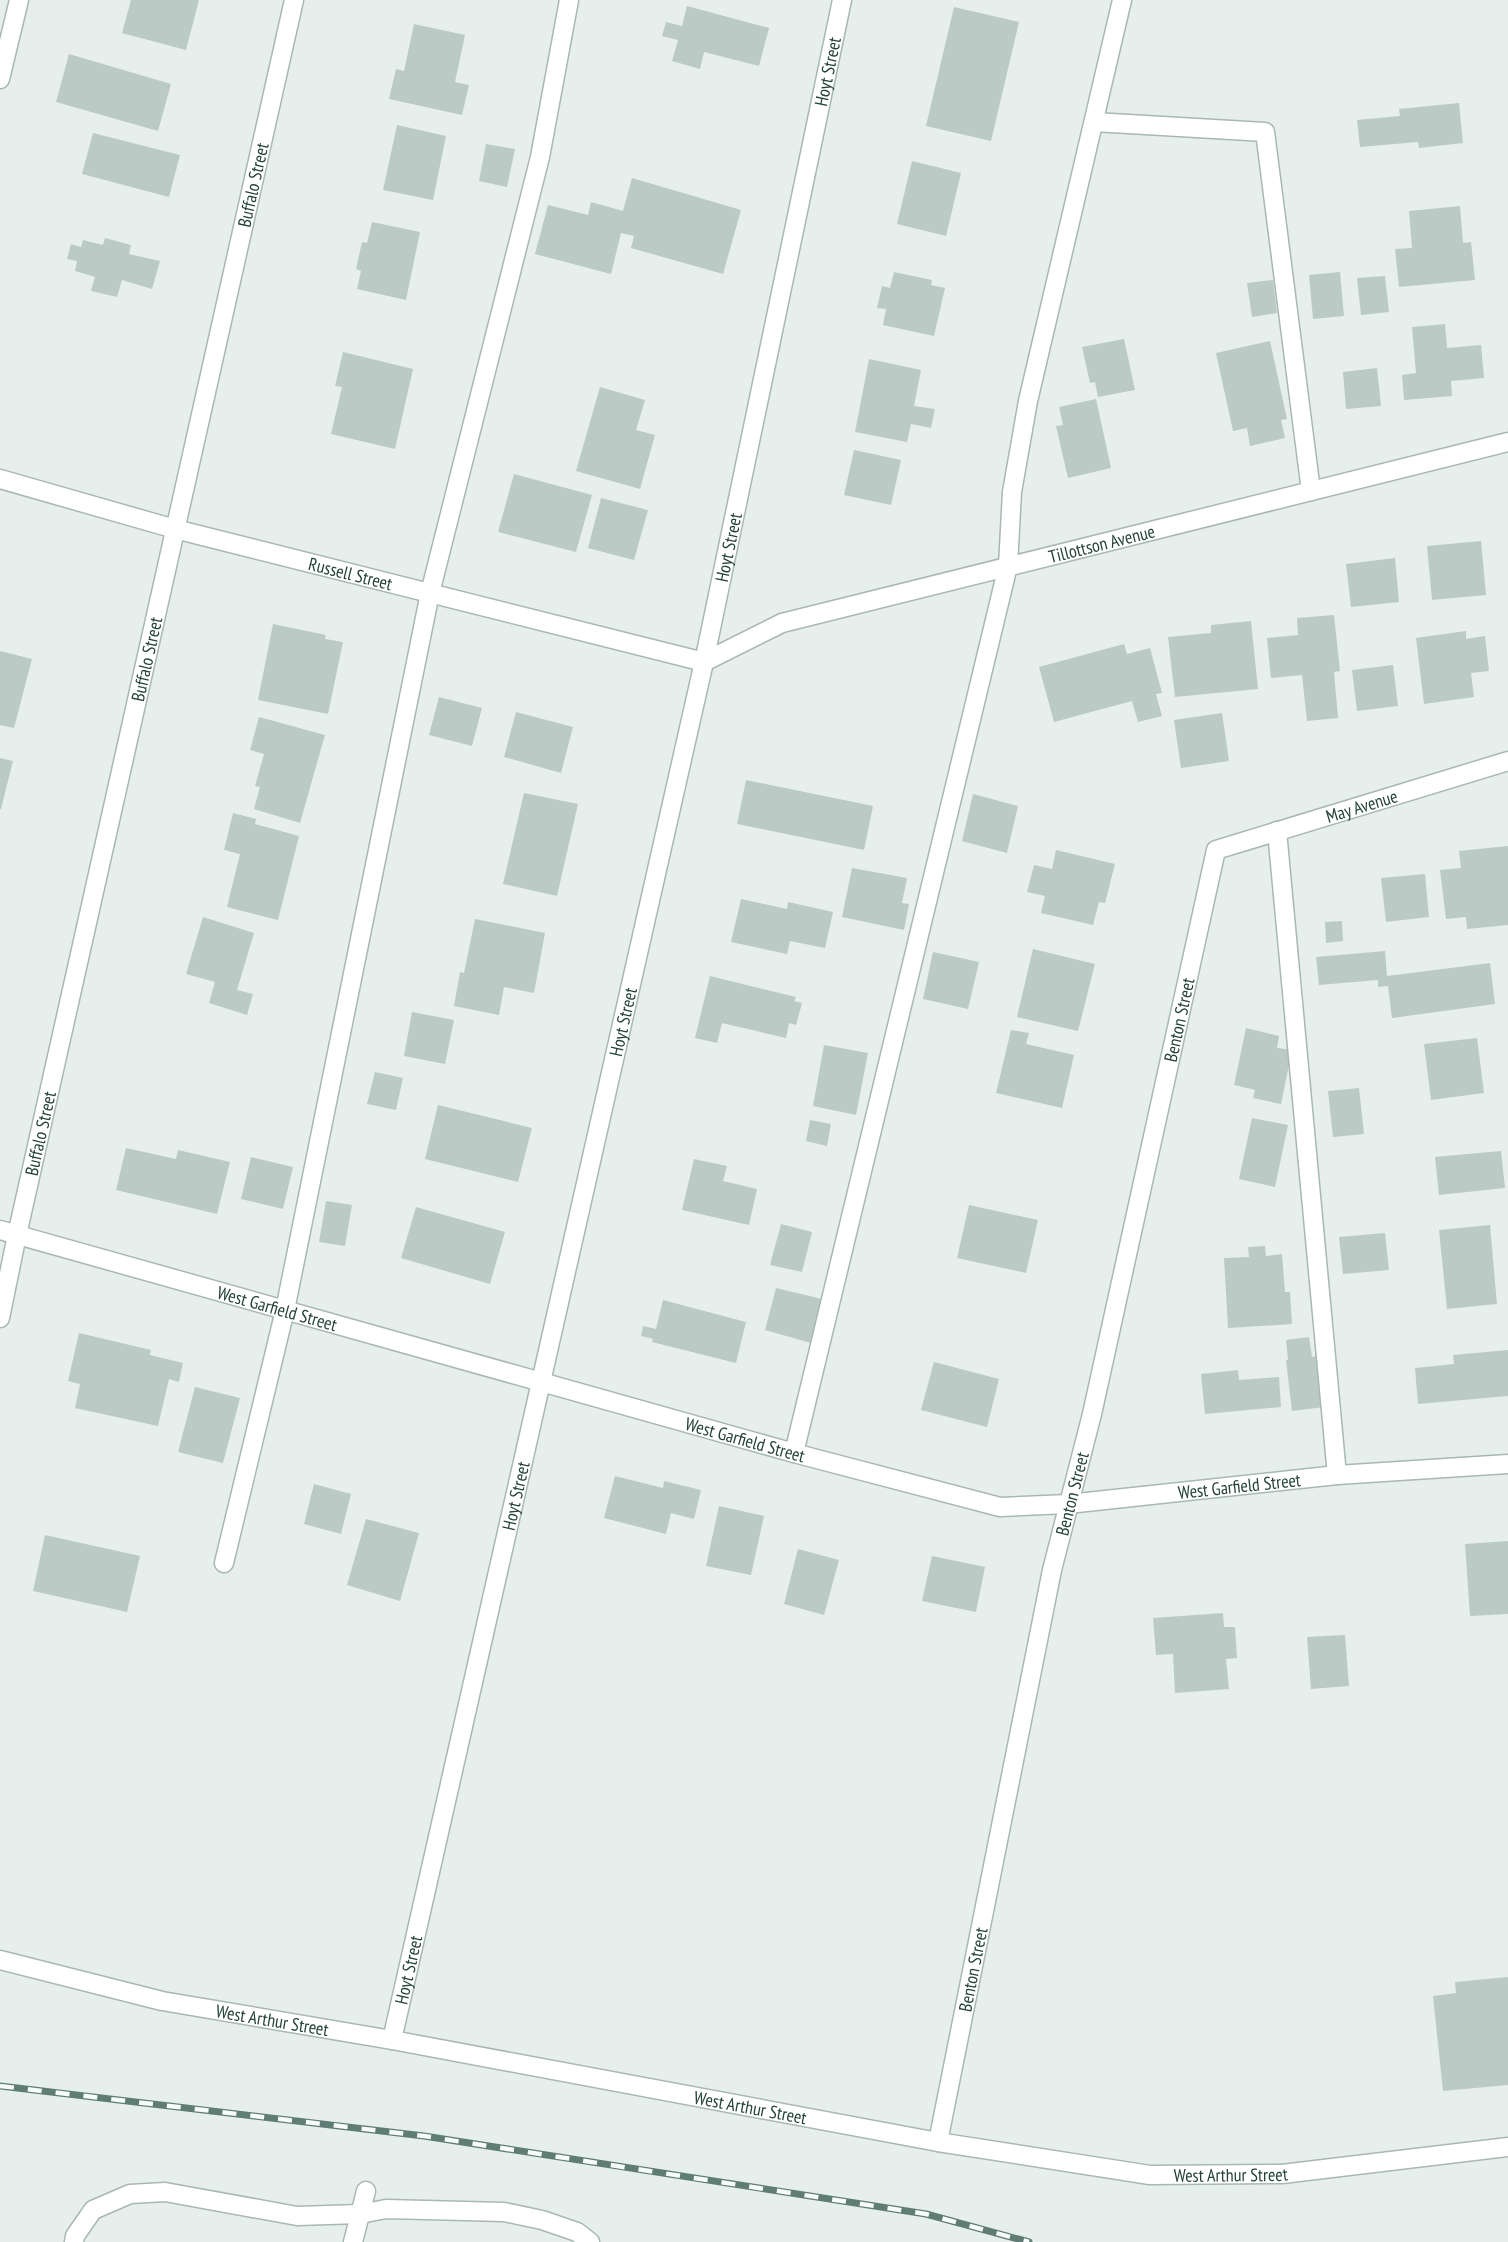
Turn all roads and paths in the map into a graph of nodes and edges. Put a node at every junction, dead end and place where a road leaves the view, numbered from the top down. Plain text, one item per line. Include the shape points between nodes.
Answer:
1 (19, 0) edge
2 (294, 0) edge
3 (569, 0) edge
4 (842, 0) edge
5 (1122, 0) edge
6 (0, 79) edge
7 (1094, 122) junction
8 (1508, 442) edge
9 (0, 479) edge
10 (1311, 491) junction
11 (175, 529) junction
12 (1008, 566) junction
13 (430, 593) junction
14 (704, 662) junction
15 (1508, 761) edge
16 (1277, 831) junction
17 (1216, 850) joint
18 (8, 1232) edge
19 (285, 1310) junction
20 (0, 1318) edge
21 (541, 1382) junction
22 (794, 1454) junction
23 (1508, 1464) edge
24 (1337, 1475) junction
25 (1068, 1504) junction
26 (224, 1563) dead end
27 (0, 1960) edge
28 (392, 2040) junction
29 (938, 2142) junction
30 (1508, 2147) edge
31 (366, 2191) dead end
32 (360, 2214) junction
33 (74, 2242) edge
34 (354, 2242) edge
35 (590, 2242) edge

1 - 6 street
2 - 11 street, Buffalo Street
3 - 13 street via 540,157
4 - 14 street, Hoyt Street
5 - 7 street
7 - 10 street via 1265,132
7 - 12 street via 1028,401 1012,492
8 - 10 street, Tillottson Avenue
9 - 11 street, Russell Street
10 - 12 street, Tillottson Avenue
11 - 13 street, Russell Street
11 - 18 street, Buffalo Street
12 - 14 street, Tillottson Avenue via 782,623
12 - 22 street
13 - 14 street, Russell Street
13 - 19 street
14 - 21 street, Hoyt Street
15 - 16 street, May Avenue
16 - 17 street, May Avenue
16 - 24 street
17 - 25 street, Benton Street via 1092,1414
18 - 19 street, West Garfield Street
18 - 20 street, Buffalo Street
19 - 21 street, West Garfield Street
19 - 26 street
21 - 22 street, West Garfield Street
21 - 28 street, Hoyt Street
22 - 25 street, West Garfield Street via 1000,1507
23 - 24 street, West Garfield Street
24 - 25 street, West Garfield Street
25 - 29 street, Benton Street
27 - 28 street, West Arthur Street via 162,2001
28 - 29 street, West Arthur Street
29 - 30 street, West Arthur Street via 1150,2175 1282,2174
31 - 32 street
32 - 33 street via 297,2216 165,2192 130,2194 93,2210
32 - 34 street
32 - 35 street via 386,2209 504,2212 577,2232

